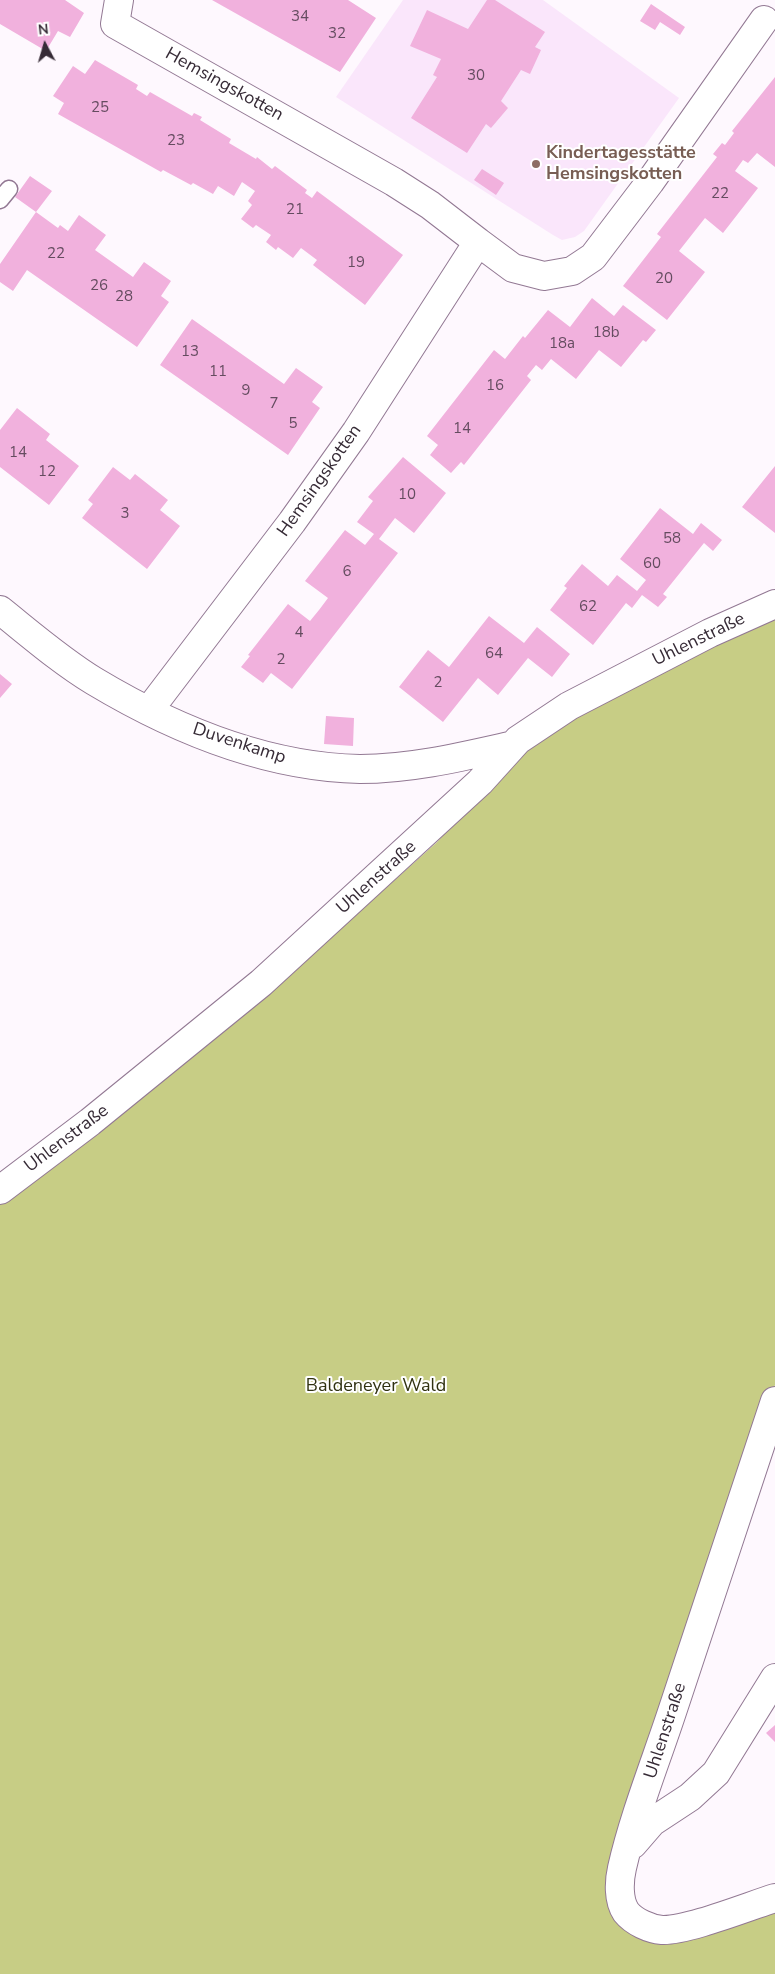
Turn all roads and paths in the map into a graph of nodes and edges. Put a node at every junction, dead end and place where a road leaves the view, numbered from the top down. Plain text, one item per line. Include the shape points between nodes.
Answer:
1 (119, 0) edge
2 (764, 20) dead end
3 (478, 242) junction
4 (775, 604) edge
5 (0, 610) edge
6 (149, 710) junction
7 (510, 746) junction
8 (0, 1190) edge
9 (775, 1401) edge
10 (775, 1678) edge
11 (627, 1851) junction
12 (775, 1898) edge

1 - 3 street, Hemsingskotten via 115,24 394,182
2 - 3 street, Hemsingskotten via 593,257 572,270 544,276 513,268
3 - 6 street, Hemsingskotten via 356,432
4 - 7 street, Uhlenstraße via 710,633 569,706
5 - 6 street, Duvenkamp via 93,680
6 - 7 street, Duvenkamp via 223,743 268,758 313,766 362,769 412,765
7 - 8 street, Uhlenstraße via 480,782 262,983
9 - 11 street, Uhlenstraße
10 - 11 street via 716,1773 690,1797 652,1822
11 - 12 street, Uhlenstraße via 620,1896 626,1911 647,1926 663,1930 682,1927

